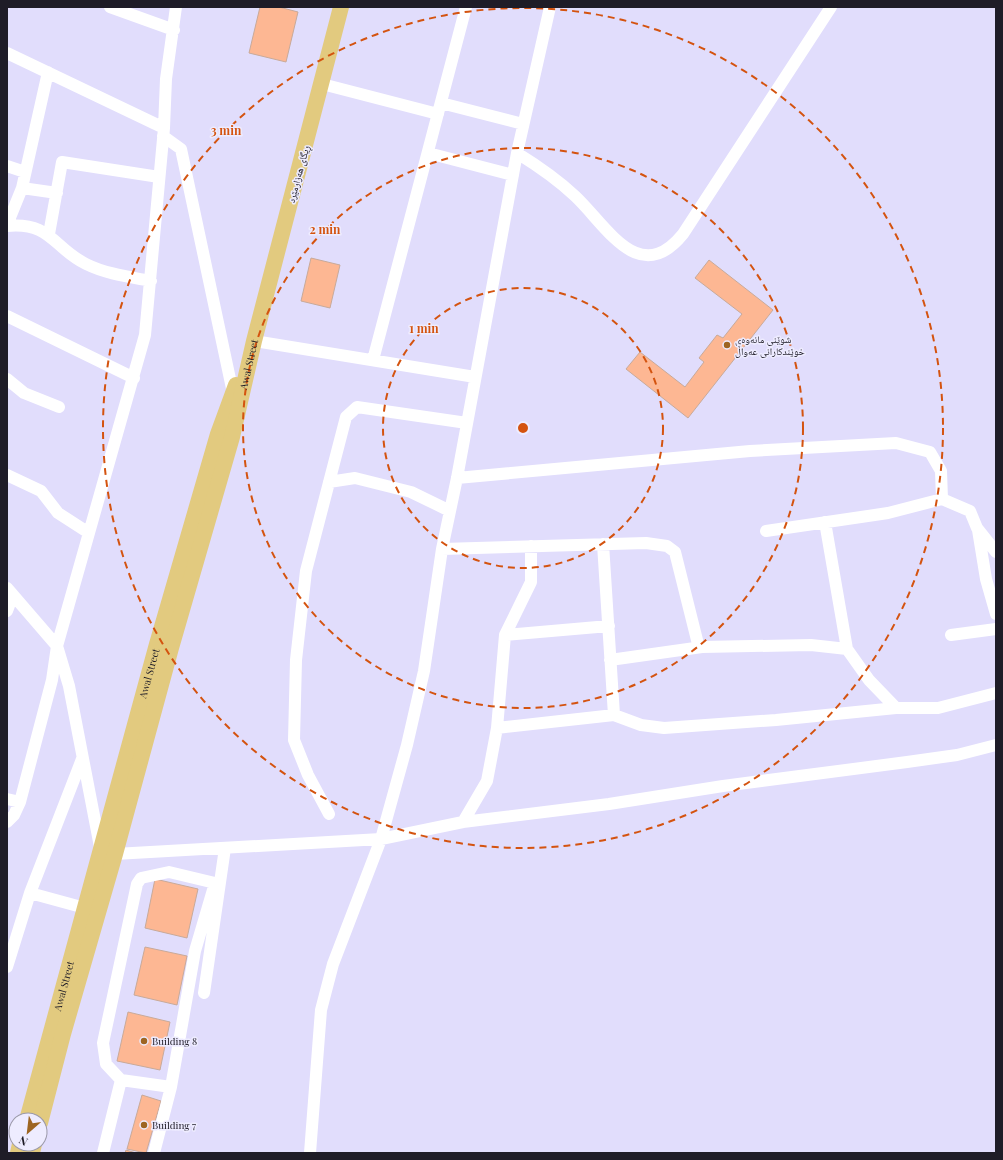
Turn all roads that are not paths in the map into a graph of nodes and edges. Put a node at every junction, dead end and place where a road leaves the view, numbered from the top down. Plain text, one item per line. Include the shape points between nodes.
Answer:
1 (110, 7) edge
2 (176, 7) edge
3 (341, 7) edge
4 (466, 7) edge
5 (550, 7) edge
6 (830, 7) edge
7 (174, 30) junction
8 (7, 53) edge
9 (48, 72) junction
10 (322, 84) junction
11 (439, 108) junction
12 (523, 124) junction
13 (164, 132) junction
14 (428, 153) junction
15 (517, 153) junction
16 (7, 166) edge
17 (25, 172) junction
18 (513, 175) junction
19 (159, 177) junction
20 (22, 188) junction
21 (57, 193) junction
22 (7, 226) edge
23 (49, 234) junction
24 (151, 282) junction
25 (7, 316) edge
26 (254, 341) junction
27 (373, 360) junction
28 (475, 377) junction
29 (134, 378) junction
30 (7, 379) edge
31 (233, 393) junction
32 (59, 407) dead end
33 (467, 423) junction
34 (7, 475) edge
35 (457, 478) junction
36 (329, 482) junction
37 (942, 499) junction
38 (450, 511) junction
39 (825, 522) junction
40 (977, 528) junction
41 (766, 531) dead end
42 (89, 533) junction
43 (602, 544) junction
44 (531, 546) junction
45 (442, 549) junction
46 (996, 552) edge
47 (10, 592) edge
48 (7, 611) edge
49 (996, 614) edge
50 (609, 626) junction
51 (996, 629) edge
52 (506, 635) junction
53 (950, 635) dead end
54 (57, 646) junction
55 (702, 647) junction
56 (847, 650) junction
57 (610, 660) junction
58 (52, 680) junction
59 (69, 686) junction
60 (996, 693) edge
61 (896, 708) junction
62 (614, 715) junction
63 (497, 728) junction
64 (996, 745) edge
65 (82, 759) junction
66 (7, 799) edge
67 (20, 802) junction
68 (329, 814) dead end
69 (7, 822) edge
70 (463, 822) junction
71 (381, 840) junction
72 (224, 848) junction
73 (108, 853) junction
74 (30, 893) junction
75 (85, 908) junction
76 (7, 967) edge
77 (204, 993) dead end
78 (121, 1080) junction
79 (171, 1087) junction
80 (29, 1112) edge
81 (43, 1112) edge
82 (102, 1153) edge
83 (154, 1153) edge
84 (310, 1153) edge

1 - 7 street
2 - 7 street
3 - 10 main road, ڕیگای هەزارمێرد
4 - 11 street
5 - 12 street
6 - 15 street via 683,234 661,254 646,256 629,251 576,196 554,177
7 - 13 street via 166,79
8 - 9 street
9 - 13 street
9 - 17 street
10 - 11 street
10 - 26 main road, ڕیگای هەزارمێرد
11 - 12 street
11 - 14 street
12 - 15 street
13 - 19 street
13 - 31 street via 181,149
14 - 18 street
14 - 27 street
15 - 18 street
16 - 17 street
17 - 20 street
18 - 28 street
19 - 21 street via 62,162
19 - 24 street
20 - 21 street
20 - 22 street
21 - 23 street
22 - 23 street via 29,226
23 - 24 street via 69,254 87,265
24 - 29 street via 145,335
25 - 29 street
26 - 27 street
26 - 31 main road, Awal Street
26 - 73 main road, Awal Street via 232,437
27 - 28 street
28 - 33 street
29 - 42 street
30 - 32 street via 24,393
31 - 73 main road, Awal Street via 218,434 168,606
33 - 35 street
33 - 36 street via 357,407 346,417
34 - 42 street via 41,491 58,513
35 - 37 street via 750,451 896,442 930,452 941,471
35 - 38 street
36 - 38 street via 355,478 411,492
36 - 68 street via 306,571 296,660 294,740 308,775
37 - 39 street via 888,512
37 - 40 street via 970,511
38 - 45 street
39 - 41 street
39 - 56 street
40 - 46 street
40 - 49 street via 986,579
42 - 54 street
43 - 44 street
43 - 50 street
43 - 55 street via 646,543 667,546 675,552 698,644
44 - 45 street
44 - 52 street via 531,582
45 - 71 street via 424,671
47 - 48 street
47 - 54 street
50 - 52 street
50 - 57 street
51 - 53 street
52 - 63 street
54 - 58 street
54 - 59 street
55 - 56 street via 811,645
55 - 57 street
56 - 61 street via 869,680
57 - 62 street
58 - 59 street via 61,680
58 - 67 street
59 - 65 street
60 - 61 street via 938,708
61 - 62 street via 664,728 641,725
62 - 63 street
63 - 70 street via 487,781
64 - 70 street via 914,761
65 - 73 street
65 - 74 street
66 - 67 street
67 - 69 street via 14,815
70 - 71 street
71 - 72 street
71 - 84 street via 333,964 321,1010
72 - 73 street
72 - 77 street
73 - 75 main road, Awal Street
73 - 81 main road, Awal Street
74 - 75 street
74 - 76 street
75 - 80 main road, Awal Street
78 - 79 street
78 - 79 street via 106,1064 102,1043 137,884 141,878 169,872 215,882 195,951
78 - 82 street
79 - 83 street

